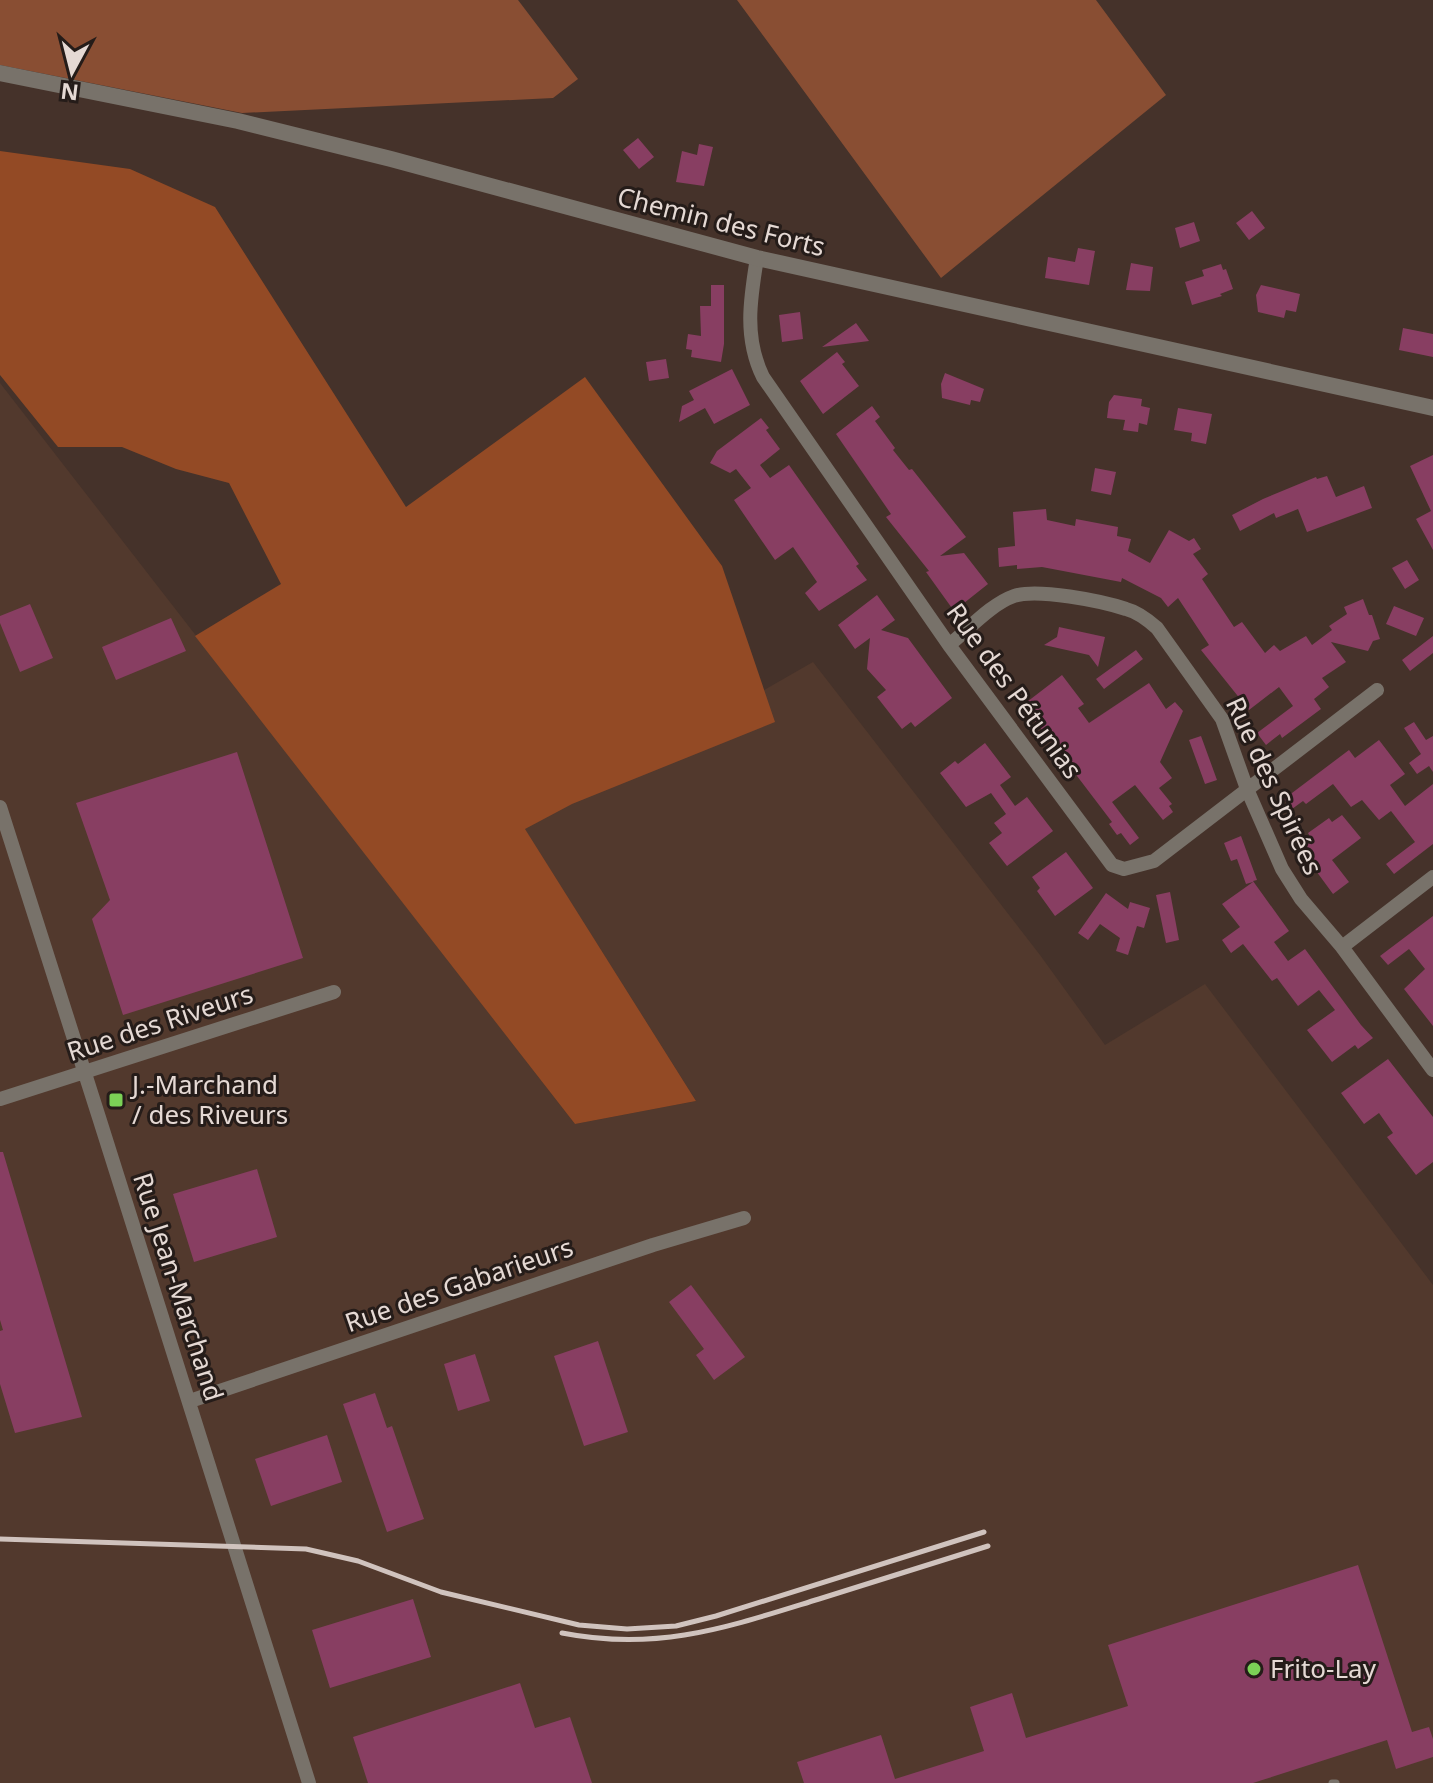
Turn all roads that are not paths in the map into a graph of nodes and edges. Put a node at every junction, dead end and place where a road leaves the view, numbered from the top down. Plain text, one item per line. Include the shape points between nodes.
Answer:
1 (0, 73) edge
2 (757, 258) junction
3 (1433, 408) edge
4 (949, 645) junction
5 (1377, 690) dead end
6 (1247, 789) junction
7 (0, 807) edge
8 (1433, 877) edge
9 (1342, 947) junction
10 (334, 992) dead end
11 (1433, 1070) edge
12 (85, 1072) junction
13 (0, 1099) edge
14 (744, 1218) dead end
15 (190, 1401) junction
16 (309, 1783) edge

1 - 2 street, Chemin des Forts via 238,121
2 - 3 street, Chemin des Forts
2 - 4 street, Rue des Pétunias via 749,335 763,377
4 - 6 street, Rue des Spirées via 1000,604 1028,593 1127,609 1157,628 1222,719
4 - 6 street, Rue des Pétunias via 1112,865 1124,869 1154,861
5 - 6 street, Rue des Pétunias
6 - 9 street, Rue des Spirées via 1282,869
7 - 12 street, Rue Jean-Marchand
8 - 9 street
9 - 11 street, Rue des Spirées
10 - 12 street, Rue des Riveurs
12 - 13 street, Rue des Riveurs
12 - 15 street, Rue Jean-Marchand
14 - 15 street, Rue des Gabarieurs
15 - 16 street, Rue Jean-Marchand

